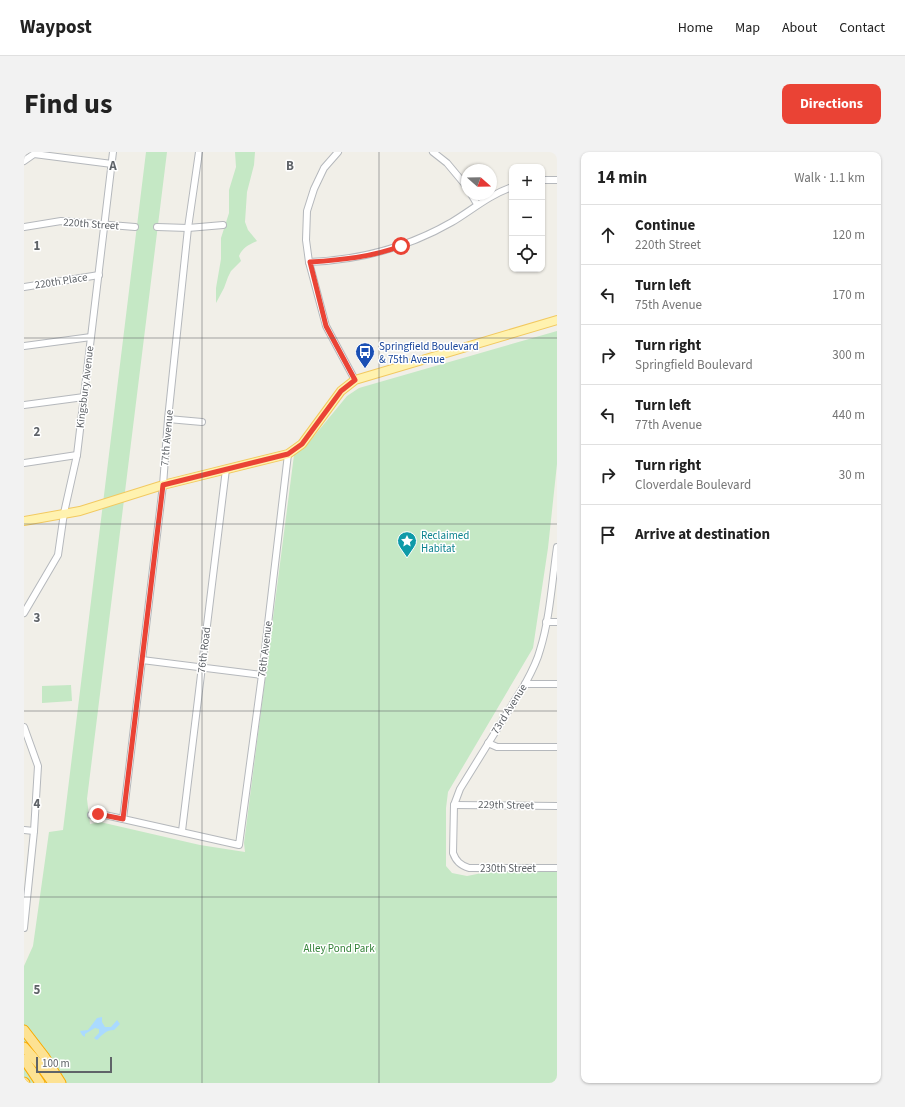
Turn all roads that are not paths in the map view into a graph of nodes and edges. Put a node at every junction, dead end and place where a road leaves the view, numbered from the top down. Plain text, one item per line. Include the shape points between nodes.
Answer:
1 (113, 152) edge
2 (199, 152) edge
3 (338, 152) edge
4 (433, 152) edge
5 (24, 161) edge
6 (112, 164) junction
7 (461, 180) edge
8 (545, 180) edge
9 (557, 180) edge
10 (509, 188) edge
11 (475, 200) edge
12 (477, 204) junction
13 (105, 224) junction
14 (223, 225) dead end
15 (24, 226) edge
16 (135, 227) dead end
17 (157, 227) dead end
18 (188, 228) junction
19 (310, 262) junction
20 (99, 275) junction
21 (24, 287) edge
22 (557, 320) edge
23 (91, 337) junction
24 (24, 346) edge
25 (355, 380) junction
26 (84, 397) junction
27 (24, 405) edge
28 (168, 419) junction
29 (202, 422) dead end
30 (288, 454) junction
31 (77, 455) junction
32 (24, 463) edge
33 (226, 469) junction
34 (163, 485) junction
35 (64, 513) junction
36 (24, 521) edge
37 (557, 547) edge
38 (556, 562) edge
39 (24, 613) edge
40 (546, 622) junction
41 (557, 622) edge
42 (142, 660) junction
43 (202, 667) junction
44 (262, 675) junction
45 (525, 684) junction
46 (557, 684) edge
47 (24, 727) edge
48 (488, 744) junction
49 (557, 747) edge
50 (454, 805) junction
51 (557, 806) edge
52 (91, 815) dead end
53 (123, 819) junction
54 (24, 830) edge
55 (34, 831) junction
56 (182, 831) junction
57 (460, 863) joint
58 (557, 868) edge
59 (24, 928) edge
60 (24, 1030) edge
61 (24, 1047) edge
62 (24, 1059) edge
63 (40, 1083) edge
64 (53, 1083) edge
65 (61, 1083) edge

1 - 6 street, Kingsbury Avenue
2 - 18 street, 77th Avenue
3 - 19 street via 319,177 309,202 306,240
4 - 7 street via 447,163
5 - 6 street via 34,154
6 - 13 street, Kingsbury Avenue
8 - 9 street
10 - 12 street
11 - 12 street
12 - 19 street via 434,232 399,247 360,257
13 - 15 street, 220th Street via 61,221
13 - 16 street, 220th Street
13 - 20 street, Kingsbury Avenue
14 - 18 street
17 - 18 street
18 - 28 street, 77th Avenue
19 - 25 street via 326,326
20 - 21 street, 220th Place
20 - 23 street, Kingsbury Avenue
22 - 25 main road
23 - 24 street
23 - 26 street, Kingsbury Avenue
25 - 30 main road via 341,391 302,444
26 - 27 street
26 - 31 street, Kingsbury Avenue
28 - 29 street
28 - 34 street, 77th Avenue
30 - 33 main road
30 - 44 street, 76th Avenue
31 - 32 street
31 - 35 street, Kingsbury Avenue
33 - 34 main road
33 - 43 street, 76th Road
34 - 35 main road via 80,511
34 - 42 street, 77th Avenue
35 - 36 main road
35 - 39 street, Kingsbury Avenue via 58,555
37 - 38 street, 73rd Avenue
38 - 40 street, 73rd Avenue
40 - 41 street
40 - 45 street, 73rd Avenue via 540,651
42 - 43 street
42 - 53 street, 77th Avenue
43 - 44 street
43 - 56 street, 76th Road
44 - 56 street, 76th Avenue via 239,845
45 - 46 street
45 - 48 street, 73rd Avenue
47 - 55 street via 38,766
48 - 49 street via 497,747
48 - 50 street, 73rd Avenue via 460,789
50 - 51 street, 229th Street
50 - 57 street, 73rd Avenue via 453,853
52 - 53 street via 100,814
53 - 56 street
54 - 55 street
55 - 59 street
57 - 58 street, 230th Street via 469,868
60 - 65 highway
61 - 64 highway
62 - 63 highway

